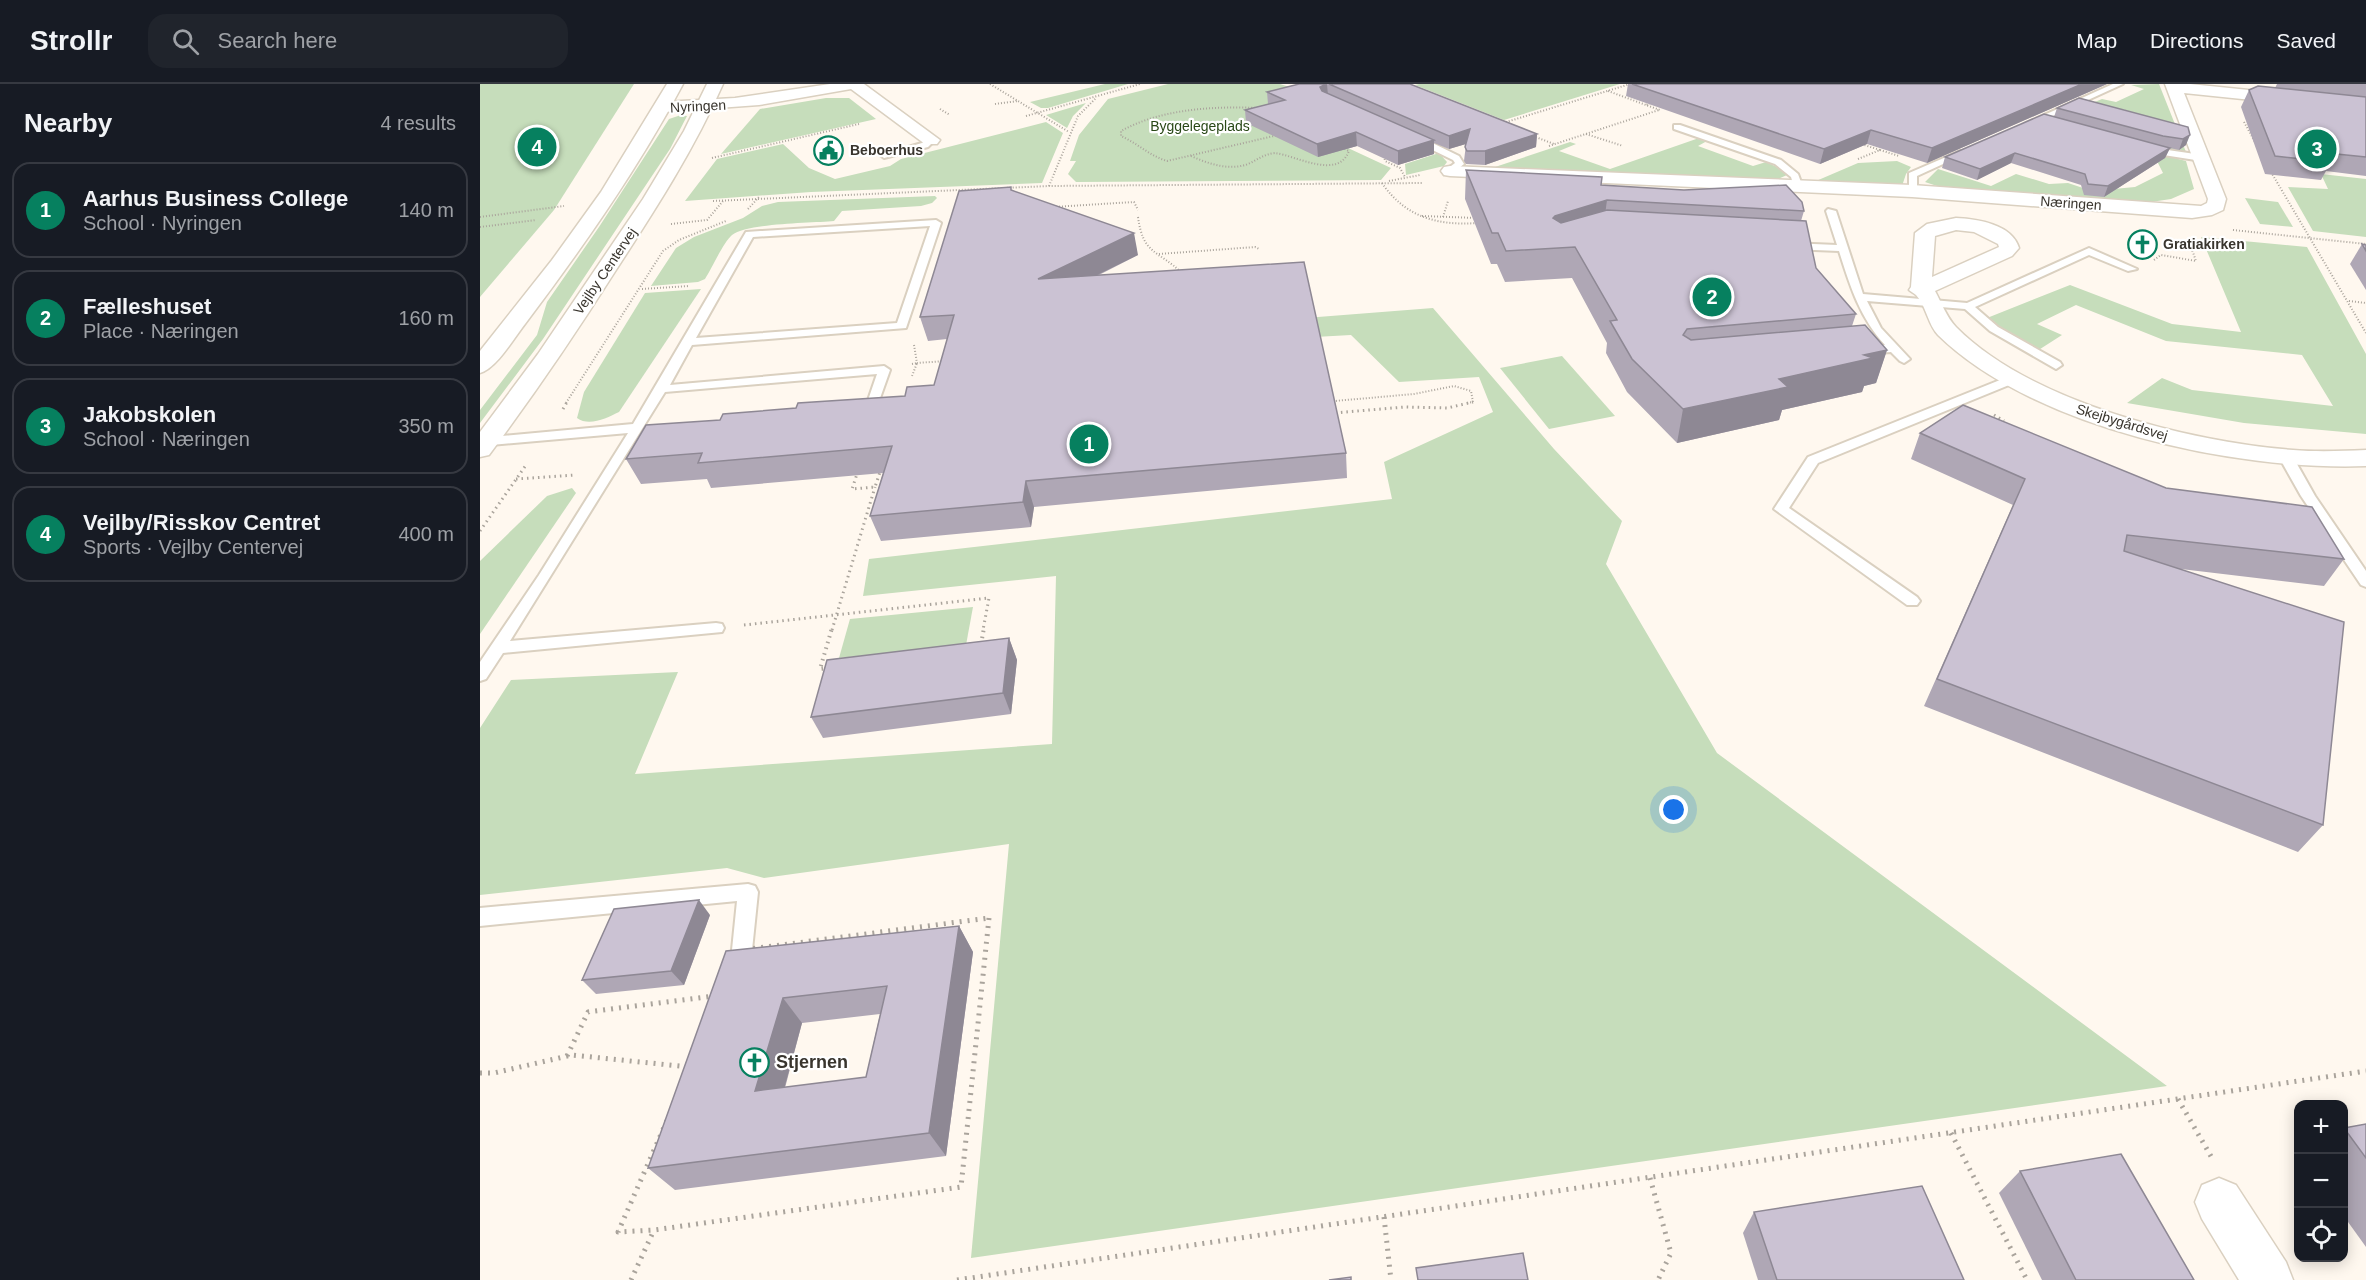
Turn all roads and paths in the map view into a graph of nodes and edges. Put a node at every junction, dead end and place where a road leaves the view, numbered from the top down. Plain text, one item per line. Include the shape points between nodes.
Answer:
1 (675, 84) edge
2 (821, 84) edge
3 (853, 84) edge
4 (990, 84) edge
5 (1140, 84) edge
6 (1630, 84) edge
7 (2119, 84) edge
8 (2174, 86) edge
9 (1607, 91) junction
10 (2228, 92) junction
11 (710, 97) edge
12 (1097, 97) junction
13 (1018, 101) junction
14 (995, 104) dead end
15 (1646, 105) dead end
16 (663, 107) junction
17 (2366, 107) edge
18 (1261, 109) edge
19 (1660, 110) edge
20 (1039, 113) junction
21 (895, 116) junction
22 (1026, 116) dead end
23 (2038, 120) junction
24 (2049, 123) edge
25 (1505, 125) edge
26 (1677, 127) dead end
27 (2020, 128) edge
28 (1069, 132) junction
29 (1524, 132) edge
30 (1586, 134) junction
31 (1280, 135) edge
32 (1409, 136) edge
33 (931, 140) joint
34 (1858, 143) edge
35 (1554, 144) junction
36 (1623, 146) dead end
37 (2135, 146) edge
38 (1340, 147) edge
39 (1544, 148) dead end
40 (1880, 150) junction
41 (1970, 150) edge
42 (2259, 150) edge
43 (1897, 155) edge
44 (884, 156) dead end
45 (1191, 156) junction
46 (1384, 156) edge
47 (1905, 158) edge
48 (2202, 158) junction
49 (1894, 159) edge
50 (1861, 162) dead end
51 (671, 167) junction
52 (2270, 170) edge
53 (1450, 171) junction
54 (1405, 177) junction
55 (1797, 185) junction
56 (1049, 186) dead end
57 (968, 188) edge
58 (1912, 191) junction
59 (759, 198) dead end
60 (965, 199) edge
61 (603, 200) junction
62 (723, 200) dead end
63 (1448, 201) dead end
64 (1045, 207) edge
65 (1138, 210) dead end
66 (1831, 211) dead end
67 (507, 213) junction
68 (742, 214) dead end
69 (1418, 215) junction
70 (480, 217) edge
71 (1138, 217) dead end
72 (1443, 217) junction
73 (1478, 218) edge
74 (536, 220) dead end
75 (728, 220) dead end
76 (1486, 223) edge
77 (675, 224) dead end
78 (500, 225) junction
79 (480, 227) edge
80 (2187, 234) dead end
81 (1778, 245) edge
82 (1843, 248) junction
83 (1259, 249) dead end
84 (1158, 254) junction
85 (2132, 269) joint
86 (1186, 278) edge
87 (720, 284) junction
88 (641, 289) junction
89 (1923, 296) junction
90 (1859, 297) junction
91 (2348, 301) junction
92 (2366, 303) edge
93 (1968, 306) junction
94 (2366, 333) edge
95 (916, 337) dead end
96 (686, 342) junction
97 (1893, 348) junction
98 (1856, 351) edge
99 (1904, 359) dead end
100 (948, 361) edge
101 (917, 363) junction
102 (2056, 365) dead end
103 (480, 366) edge
104 (884, 370) junction
105 (2010, 380) junction
106 (909, 384) edge
107 (661, 389) junction
108 (846, 414) edge
109 (636, 428) junction
110 (1155, 428) joint
111 (545, 437) junction
112 (482, 444) edge
113 (2286, 457) junction
114 (2366, 458) edge
115 (883, 460) edge
116 (861, 463) edge
117 (609, 472) junction
118 (516, 479) junction
119 (875, 487) junction
120 (480, 531) edge
121 (2366, 582) edge
122 (1912, 601) dead end
123 (837, 614) junction
124 (716, 628) joint
125 (498, 648) junction
126 (980, 653) edge
127 (831, 668) edge
128 (480, 675) edge
129 (480, 917) edge
130 (742, 950) junction
131 (722, 995) junction
132 (567, 1056) junction
133 (690, 1067) junction
134 (2366, 1071) edge
135 (480, 1073) edge
136 (2178, 1099) junction
137 (1951, 1132) junction
138 (1650, 1178) junction
139 (2219, 1202) joint
140 (1384, 1217) junction
141 (654, 1230) junction
142 (981, 1278) edge
143 (631, 1280) edge
144 (957, 1280) edge
145 (1391, 1280) edge
146 (1658, 1280) edge
147 (2027, 1280) edge
148 (2268, 1280) edge

1 - 16 street
2 - 11 street, Nyringen via 762,94
3 - 11 street, Nyringen via 798,95
3 - 21 street, Nyringen
4 - 13 path
5 - 12 path
6 - 9 path
7 - 23 lane
8 - 10 street, Næringen
8 - 48 street, Næringen
9 - 15 path
9 - 25 path via 1502,124
10 - 17 street, Næringen
10 - 42 path
11 - 16 street, Nyringen
11 - 51 street, Vejlby Centervej
12 - 20 path
12 - 28 path
13 - 14 path
13 - 20 path
16 - 61 street
18 - 45 path via 1180,113 1121,130 1121,136 1161,160
19 - 30 path
20 - 22 path
20 - 28 path
21 - 33 street, Nyringen
21 - 51 path
23 - 24 lane
23 - 27 lane
26 - 55 lane via 1778,162 1795,176
28 - 56 path
29 - 35 path
30 - 35 path
30 - 36 path
31 - 45 path
32 - 53 lane via 1456,158 1460,164
33 - 44 lane
34 - 40 path
35 - 39 path
37 - 48 lane
38 - 45 path via 1350,153 1334,164 1310,163 1276,153 1248,164 1221,167
40 - 43 path
40 - 50 path via 1851,163
41 - 58 lane via 1912,175
46 - 54 path
47 - 49 path
48 - 58 street, Næringen via 2217,199 2216,206 2205,211
51 - 112 street, Vejlby Centervej via 580,309
52 - 91 path
53 - 54 path
53 - 55 street, Næringen
54 - 69 path via 1382,183 1387,192
55 - 58 street, Næringen
57 - 60 path
59 - 68 path
61 - 67 path
61 - 103 street via 538,293
62 - 77 path via 707,220
63 - 72 path
64 - 65 path via 1134,202
66 - 82 lane
67 - 70 path
67 - 78 path
69 - 72 path
69 - 76 path via 1445,224
71 - 84 path via 1141,237
72 - 73 path
74 - 78 path
75 - 88 path via 670,245
78 - 79 path
80 - 85 path via 2196,261 2161,255
81 - 82 lane
82 - 90 lane
83 - 84 path
84 - 86 path
85 - 93 lane via 2089,251
87 - 88 path
87 - 96 lane
87 - 96 lane via 750,234 936,223 902,326
88 - 111 path
89 - 90 lane
89 - 93 lane
89 - 105 street, Skejbygårdsvej via 1946,330
90 - 97 lane via 1876,329
91 - 92 path
91 - 94 path
93 - 102 lane via 1994,329
95 - 101 path via 913,348
96 - 107 lane
97 - 98 lane
97 - 99 lane
100 - 101 path
101 - 104 path
101 - 106 path
104 - 107 lane
104 - 108 lane via 870,412
105 - 113 street, Skejbygårdsvej via 2064,403 2161,435
105 - 122 lane via 1813,460 1780,509
107 - 109 lane
109 - 111 lane
109 - 117 lane
110 - 110 path via 1157,418 1414,394 1454,386 1471,391 1473,402 1447,408 1405,407
111 - 112 lane
111 - 118 path
113 - 114 street, Skejbygårdsvej
113 - 121 lane
115 - 119 path
116 - 119 path via 852,489
117 - 118 path
117 - 125 lane
118 - 120 path
119 - 123 path
123 - 124 path
123 - 126 path via 989,598
123 - 127 path via 820,669
124 - 125 lane
125 - 128 lane
129 - 130 lane via 748,892
130 - 131 path
130 - 141 path via 989,918 961,1187
131 - 132 path via 588,1012
131 - 133 path
132 - 133 path
132 - 135 path
133 - 141 path via 618,1232
134 - 136 path
136 - 137 path
136 - 139 path via 2212,1154
137 - 138 path
137 - 147 path
138 - 140 path
138 - 146 path via 1671,1253
139 - 148 street
140 - 142 path
140 - 145 path
141 - 143 path
142 - 144 path

